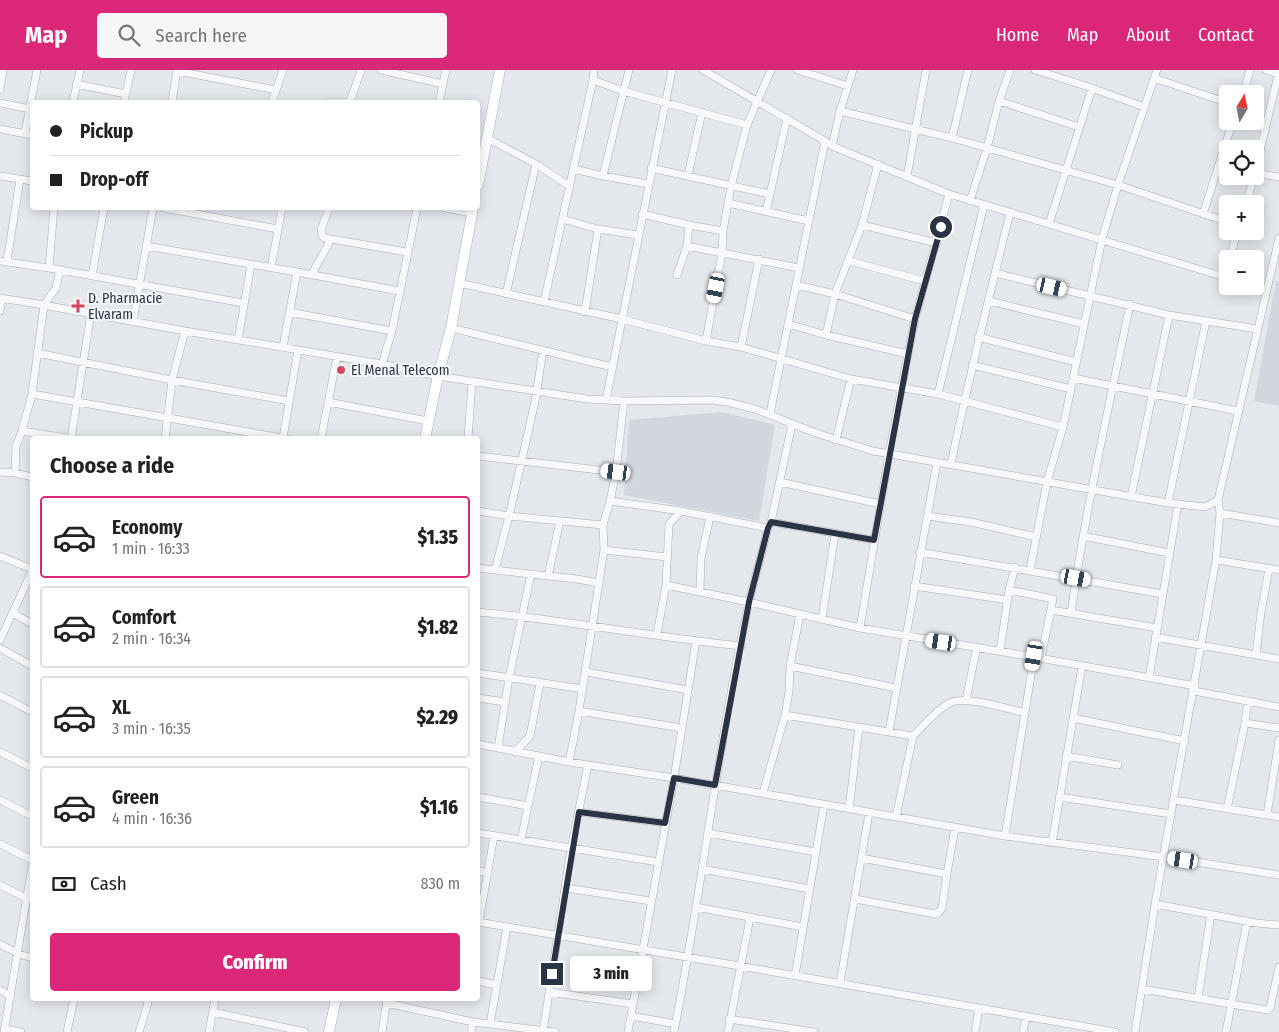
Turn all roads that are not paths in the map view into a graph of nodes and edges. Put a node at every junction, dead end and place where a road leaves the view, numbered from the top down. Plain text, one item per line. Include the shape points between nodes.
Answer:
1 (3, 70) edge
2 (38, 70) edge
3 (80, 70) edge
4 (131, 70) edge
5 (177, 70) edge
6 (283, 70) edge
7 (361, 70) edge
8 (380, 70) edge
9 (446, 70) edge
10 (500, 70) edge
11 (594, 70) edge
12 (629, 70) edge
13 (672, 70) edge
14 (703, 70) edge
15 (771, 70) edge
16 (797, 70) edge
17 (853, 70) edge
18 (926, 70) edge
19 (968, 70) edge
20 (1010, 70) edge
21 (1035, 70) edge
22 (1157, 70) edge
23 (1250, 70) edge
24 (1266, 70) edge
25 (1279, 73) edge
26 (1154, 78) junction
27 (593, 80) junction
28 (76, 84) junction
29 (443, 84) junction
30 (1246, 85) edge
31 (848, 86) junction
32 (1092, 88) junction
33 (0, 90) edge
34 (276, 90) junction
35 (623, 91) junction
36 (126, 94) junction
37 (32, 100) edge
38 (73, 100) edge
39 (124, 100) edge
40 (172, 100) edge
41 (273, 100) edge
42 (349, 100) edge
43 (440, 100) edge
44 (1219, 100) edge
45 (757, 101) junction
46 (1000, 101) junction
47 (665, 102) junction
48 (0, 104) edge
49 (1144, 107) junction
50 (30, 109) joint
51 (840, 111) junction
52 (702, 112) junction
53 (787, 118) junction
54 (747, 125) junction
55 (1079, 127) junction
56 (0, 129) edge
57 (914, 129) junction
58 (1230, 130) edge
59 (29, 134) edge
60 (487, 138) junction
61 (952, 138) junction
62 (1263, 140) edge
63 (825, 141) junction
64 (832, 146) junction
65 (987, 148) junction
66 (536, 164) junction
67 (878, 164) junction
68 (651, 168) junction
69 (574, 169) junction
70 (1066, 171) junction
71 (480, 175) edge
72 (1264, 175) edge
73 (0, 176) edge
74 (603, 176) junction
75 (688, 176) junction
76 (906, 177) junction
77 (1279, 177) edge
78 (20, 179) junction
79 (30, 181) edge
80 (648, 184) junction
81 (1118, 185) junction
82 (569, 186) junction
83 (731, 186) junction
84 (769, 194) junction
85 (949, 194) junction
86 (970, 201) junction
87 (728, 203) junction
88 (984, 205) junction
89 (54, 210) edge
90 (104, 210) edge
91 (153, 210) edge
92 (175, 210) edge
93 (282, 210) edge
94 (328, 210) edge
95 (417, 210) edge
96 (473, 210) edge
97 (766, 212) junction
98 (1010, 213) junction
99 (642, 214) junction
100 (1203, 214) junction
101 (562, 219) junction
102 (1219, 219) edge
103 (809, 221) junction
104 (1049, 224) junction
105 (689, 225) junction
106 (862, 225) junction
107 (278, 229) junction
108 (598, 229) junction
109 (723, 231) junction
110 (638, 235) junction
111 (1279, 238) edge
112 (1102, 239) junction
113 (330, 240) junction
114 (937, 243) junction
115 (146, 246) junction
116 (687, 246) junction
117 (407, 252) junction
118 (722, 253) junction
119 (758, 259) junction
120 (3, 261) edge
121 (849, 261) junction
122 (251, 264) junction
123 (49, 268) junction
124 (271, 268) junction
125 (800, 268) junction
126 (60, 270) junction
127 (297, 272) junction
128 (995, 273) junction
129 (312, 275) junction
130 (677, 275) dead end
131 (92, 276) junction
132 (1219, 276) edge
133 (925, 282) junction
134 (459, 283) junction
135 (796, 284) junction
136 (139, 285) junction
137 (1266, 290) joint
138 (399, 291) junction
139 (506, 294) junction
140 (836, 294) junction
141 (1089, 296) junction
142 (1, 298) edge
143 (544, 302) junction
144 (989, 302) junction
145 (243, 303) junction
146 (44, 304) junction
147 (1130, 304) junction
148 (0, 311) edge
149 (290, 312) junction
150 (585, 312) junction
151 (91, 313) junction
152 (1169, 315) junction
153 (622, 319) junction
154 (915, 319) junction
155 (133, 321) junction
156 (1206, 321) junction
157 (788, 324) junction
158 (1084, 324) junction
159 (451, 328) junction
160 (1257, 329) junction
161 (185, 331) junction
162 (392, 331) junction
163 (826, 335) junction
164 (978, 337) junction
165 (238, 340) junction
166 (706, 341) junction
167 (283, 348) junction
168 (741, 348) junction
169 (298, 350) junction
170 (543, 350) junction
171 (38, 353) junction
172 (908, 354) junction
173 (337, 356) junction
174 (781, 358) junction
175 (83, 361) junction
176 (1076, 362) junction
177 (382, 364) junction
178 (972, 365) junction
179 (612, 368) junction
180 (438, 376) junction
181 (1073, 378) junction
182 (851, 379) junction
183 (172, 380) junction
184 (472, 381) junction
185 (1113, 386) junction
186 (901, 388) junction
187 (1071, 389) junction
188 (535, 391) junction
189 (32, 394) junction
190 (938, 394) junction
191 (1151, 394) junction
192 (606, 400) junction
193 (964, 400) junction
194 (289, 401) junction
195 (76, 402) junction
196 (328, 402) junction
197 (624, 402) junction
198 (1188, 402) junction
199 (1238, 412) junction
200 (770, 414) junction
201 (166, 418) junction
202 (428, 421) junction
203 (792, 424) junction
204 (1063, 427) junction
205 (22, 431) junction
206 (53, 436) edge
207 (72, 436) edge
208 (165, 436) edge
209 (255, 436) edge
210 (283, 436) edge
211 (322, 436) edge
212 (426, 436) edge
213 (468, 436) edge
214 (836, 440) junction
215 (889, 454) junction
216 (480, 456) edge
217 (521, 461) junction
218 (937, 462) junction
219 (951, 464) junction
220 (0, 472) edge
221 (616, 472) junction
222 (15, 473) junction
223 (30, 477) edge
224 (780, 482) junction
225 (1047, 482) junction
226 (1092, 490) junction
227 (1131, 497) junction
228 (1218, 500) junction
229 (610, 501) junction
230 (1168, 503) junction
231 (880, 504) junction
232 (1178, 504) junction
233 (480, 511) edge
234 (681, 511) junction
235 (1220, 513) junction
236 (509, 516) junction
237 (927, 516) junction
238 (710, 517) junction
239 (560, 521) junction
240 (1279, 523) edge
241 (603, 525) junction
242 (770, 525) junction
243 (835, 534) junction
244 (1036, 536) junction
245 (1083, 536) junction
246 (874, 540) junction
247 (604, 550) junction
248 (920, 552) junction
249 (1170, 552) junction
250 (0, 556) edge
251 (667, 557) junction
252 (1216, 560) junction
253 (1014, 567) junction
254 (480, 568) edge
255 (30, 569) edge
256 (1269, 569) junction
257 (494, 570) junction
258 (1030, 570) junction
259 (1279, 570) edge
260 (30, 574) edge
261 (531, 574) junction
262 (548, 576) junction
263 (1076, 578) junction
264 (599, 583) junction
265 (666, 585) junction
266 (914, 586) junction
267 (1009, 590) junction
268 (700, 592) junction
269 (1162, 594) junction
270 (1008, 600) junction
271 (749, 602) junction
272 (1051, 610) junction
273 (480, 612) edge
274 (12, 613) junction
275 (800, 614) junction
276 (1071, 614) junction
277 (523, 616) junction
278 (822, 619) junction
279 (30, 623) edge
280 (592, 626) junction
281 (860, 628) junction
282 (1157, 628) junction
283 (657, 634) junction
284 (906, 636) junction
285 (1155, 637) junction
286 (0, 640) edge
287 (696, 641) junction
288 (1202, 645) junction
289 (741, 646) junction
290 (977, 647) junction
291 (0, 648) edge
292 (1000, 651) junction
293 (1256, 655) junction
294 (1038, 657) junction
295 (1279, 659) edge
296 (30, 665) edge
297 (790, 666) junction
298 (1082, 666) junction
299 (586, 672) junction
300 (480, 673) edge
301 (509, 678) junction
302 (1149, 678) junction
303 (540, 682) junction
304 (896, 688) junction
305 (583, 689) junction
306 (1194, 689) junction
307 (688, 690) junction
308 (0, 696) edge
309 (480, 698) edge
310 (966, 700) junction
311 (1248, 701) junction
312 (505, 702) junction
313 (1279, 707) edge
314 (30, 711) edge
315 (579, 711) junction
316 (1025, 712) junction
317 (785, 715) junction
318 (1073, 718) junction
319 (1245, 723) junction
320 (859, 727) junction
321 (682, 728) junction
322 (1279, 728) edge
323 (889, 732) junction
324 (913, 736) junction
325 (1279, 740) edge
326 (1185, 741) junction
327 (480, 744) edge
328 (498, 748) junction
329 (0, 752) edge
330 (515, 752) junction
331 (539, 756) junction
332 (1066, 756) junction
333 (569, 762) junction
334 (588, 765) junction
335 (1118, 765) dead end
336 (30, 767) edge
337 (674, 778) junction
338 (715, 785) junction
339 (763, 793) junction
340 (480, 797) edge
341 (1059, 797) junction
342 (0, 800) edge
343 (1174, 800) junction
344 (824, 805) junction
345 (528, 806) junction
346 (850, 809) junction
347 (1227, 809) junction
348 (579, 812) junction
349 (869, 813) junction
350 (1171, 814) junction
351 (30, 815) edge
352 (1267, 815) junction
353 (1279, 817) edge
354 (896, 818) junction
355 (665, 823) junction
356 (956, 828) junction
357 (480, 833) edge
358 (708, 834) junction
359 (494, 836) junction
360 (1005, 836) junction
361 (521, 840) junction
362 (1052, 843) junction
363 (0, 844) edge
364 (572, 849) junction
365 (816, 852) junction
366 (1164, 857) junction
367 (861, 858) junction
368 (30, 859) edge
369 (658, 862) junction
370 (702, 869) junction
371 (480, 871) edge
372 (488, 873) junction
373 (947, 874) junction
374 (1279, 875) edge
375 (30, 884) edge
376 (0, 885) edge
377 (566, 888) junction
378 (810, 889) junction
379 (854, 898) junction
380 (28, 899) junction
381 (651, 901) junction
382 (1155, 904) junction
383 (696, 907) junction
384 (480, 912) edge
385 (1212, 914) junction
386 (750, 918) junction
387 (1247, 921) junction
388 (480, 922) edge
389 (1279, 924) edge
390 (507, 927) junction
391 (804, 927) junction
392 (558, 936) junction
393 (0, 944) edge
394 (643, 949) junction
395 (19, 954) junction
396 (30, 957) edge
397 (688, 957) junction
398 (740, 966) junction
399 (1279, 967) edge
400 (795, 976) junction
401 (480, 981) edge
402 (840, 983) junction
403 (497, 985) junction
404 (1142, 989) junction
405 (0, 990) edge
406 (549, 992) junction
407 (11, 996) junction
408 (1198, 998) junction
409 (74, 1001) edge
410 (148, 1001) edge
411 (215, 1001) edge
412 (336, 1001) edge
413 (387, 1001) edge
414 (633, 1004) junction
415 (1233, 1004) junction
416 (979, 1008) junction
417 (213, 1012) junction
418 (631, 1016) junction
419 (1026, 1016) junction
420 (729, 1019) junction
421 (473, 1022) junction
422 (490, 1024) junction
423 (676, 1024) junction
424 (518, 1030) edge
425 (5, 1031) edge
426 (543, 1031) edge
427 (21, 1032) edge
428 (67, 1032) edge
429 (139, 1032) edge
430 (209, 1032) edge
431 (305, 1032) edge
432 (330, 1032) edge
433 (382, 1032) edge
434 (471, 1032) edge
435 (555, 1032) edge
436 (628, 1032) edge
437 (674, 1032) edge
438 (728, 1032) edge
439 (814, 1032) edge
440 (975, 1032) edge
441 (1023, 1032) edge
442 (1115, 1032) edge
443 (1135, 1032) edge
444 (1226, 1032) edge

1 - 33 street
2 - 37 street
3 - 28 street
4 - 36 street
5 - 34 street
5 - 40 street
6 - 34 street
7 - 42 street
8 - 29 street
9 - 29 street
10 - 60 street
11 - 27 street
12 - 35 street
13 - 47 street
14 - 45 street
15 - 45 street
16 - 31 street
17 - 31 street
18 - 57 street
19 - 61 street
20 - 46 street
21 - 32 street
22 - 26 street
23 - 30 street
24 - 25 street
25 - 62 street
26 - 44 street
26 - 49 street
27 - 35 street
27 - 69 street
28 - 36 street
28 - 38 street
29 - 43 street
31 - 51 street
32 - 49 street
32 - 55 street
34 - 41 street
35 - 47 street
35 - 74 street
36 - 39 street
45 - 53 street
45 - 54 street
46 - 55 street
46 - 65 street
47 - 52 street
47 - 68 street
48 - 50 street
49 - 81 street
50 - 59 street
51 - 57 street
51 - 64 street
52 - 54 street
52 - 75 street
53 - 63 street
53 - 84 street
54 - 83 street
55 - 70 street
56 - 59 street
57 - 61 street
57 - 76 street
58 - 100 street
60 - 66 street
60 - 71 street
61 - 65 street
63 - 64 street
63 - 103 street
64 - 67 street
65 - 70 street
65 - 86 street
66 - 82 street
66 - 139 street
67 - 76 street
67 - 106 street
68 - 75 street
68 - 80 street
69 - 74 street
69 - 82 street
70 - 81 street
70 - 104 street
72 - 77 street
73 - 78 street
74 - 80 street
75 - 83 street
76 - 85 street
78 - 79 street
78 - 120 street
80 - 99 street
81 - 100 street
81 - 112 street
82 - 101 street
83 - 84 street
83 - 87 street
84 - 97 street
85 - 86 street
85 - 114 street
86 - 88 street
87 - 97 street
87 - 109 street
88 - 98 street
88 - 190 street
89 - 123 street
90 - 131 street
91 - 115 street
92 - 107 street
93 - 107 street
94 - 113 street via 321,230 322,236
95 - 117 street
96 - 134 street
97 - 103 street
98 - 104 street
98 - 128 street
99 - 105 street
99 - 110 street
100 - 102 street
101 - 108 street
101 - 143 street
103 - 125 street
104 - 112 street
105 - 109 street
105 - 116 street
106 - 114 street
106 - 121 street
107 - 124 street
108 - 110 street
108 - 150 street
109 - 118 street
110 - 153 street
111 - 137 street
112 - 132 street
112 - 141 street
113 - 117 street
113 - 129 street
114 - 133 street
115 - 122 street
115 - 136 street
116 - 118 street
116 - 130 street
117 - 138 street
118 - 119 street
118 - 166 street
119 - 125 street
119 - 168 street
120 - 123 street
121 - 133 street
121 - 140 street
122 - 124 street
122 - 145 street
123 - 126 street
124 - 127 street
125 - 135 street
126 - 131 street
126 - 146 street via 56,288
127 - 129 street
127 - 149 street
128 - 141 street
128 - 144 street
129 - 138 street
131 - 136 street
133 - 154 street
134 - 139 street
134 - 159 street
135 - 140 street
135 - 157 street
136 - 145 street
136 - 155 street
137 - 160 street
138 - 162 street
139 - 143 street
140 - 154 street
140 - 163 street
141 - 147 street
141 - 158 street
142 - 146 street
142 - 148 street
143 - 150 street
144 - 158 street
144 - 164 street
145 - 165 street
146 - 151 street
146 - 171 street
147 - 152 street
147 - 185 street
149 - 162 street
149 - 167 street
150 - 153 street
151 - 155 street
151 - 175 street
152 - 156 street
152 - 191 street
153 - 166 street
153 - 179 street
154 - 172 street
155 - 161 street
156 - 160 street
156 - 198 street
157 - 163 street
157 - 174 street
158 - 176 street
159 - 170 street
159 - 180 street
160 - 199 street
161 - 165 street
161 - 183 street
162 - 177 street
163 - 172 street
164 - 176 street
164 - 178 street
165 - 167 street
166 - 168 street
167 - 169 street
168 - 174 street
169 - 173 street
169 - 194 street
170 - 179 street
170 - 188 street
171 - 175 street
171 - 189 street
172 - 186 street
173 - 177 street
173 - 196 street
174 - 182 street
174 - 200 street
175 - 183 street
175 - 195 street
176 - 181 street
177 - 180 street
178 - 187 street
178 - 193 street
179 - 192 street
180 - 184 street
180 - 202 street
181 - 185 street
181 - 187 street
182 - 186 street
182 - 214 street
183 - 194 street
183 - 201 street
184 - 188 street
184 - 213 street
185 - 191 street
185 - 226 street
186 - 190 street
186 - 215 street
187 - 204 street
188 - 192 street
188 - 217 street
189 - 195 street
189 - 205 street
190 - 193 street
191 - 198 street
191 - 227 street
192 - 197 street
193 - 204 street
193 - 219 street
194 - 210 street
195 - 201 street
195 - 207 street
196 - 202 street
196 - 211 street
197 - 200 street via 712,400
197 - 221 street
198 - 199 street
198 - 230 street
199 - 228 street
200 - 203 street
201 - 208 street
201 - 209 street
202 - 212 street
203 - 214 street
203 - 224 street
204 - 225 street
205 - 206 street
205 - 222 street via 16,446
214 - 215 street
215 - 218 street
215 - 231 street
216 - 217 street
217 - 221 street
217 - 236 street
218 - 219 street
218 - 237 street
219 - 225 street
220 - 222 street
221 - 229 street
222 - 223 street
224 - 231 street
224 - 242 street
225 - 226 street
225 - 244 street
226 - 227 street
226 - 245 street
227 - 230 street
228 - 232 street via 1205,506
228 - 235 street
229 - 234 street
229 - 241 street
230 - 232 street
231 - 246 street
232 - 249 street
233 - 236 street
234 - 238 street
234 - 251 street via 669,524
235 - 240 street
235 - 252 street
236 - 239 street
236 - 257 street
237 - 244 street via 963,520
237 - 248 street
238 - 242 street
238 - 268 street via 701,558
239 - 241 street
239 - 262 street
241 - 247 street
242 - 243 street
242 - 271 street
243 - 246 street
243 - 278 street
244 - 258 street
245 - 249 street
245 - 263 street
246 - 281 street
247 - 251 street
247 - 264 street
248 - 253 street
248 - 266 street
249 - 269 street
250 - 255 street
251 - 265 street
252 - 256 street
252 - 288 street
253 - 258 street
253 - 267 street
254 - 257 street
256 - 259 street
256 - 293 street
257 - 261 street
258 - 263 street
260 - 274 street
261 - 262 street
261 - 277 street
262 - 264 street
263 - 269 street
263 - 276 street
264 - 280 street
265 - 268 street
265 - 283 street
266 - 270 street
266 - 284 street
267 - 270 street
267 - 272 street via 1052,599
268 - 271 street
269 - 282 street
270 - 292 street
271 - 275 street
271 - 289 street
272 - 276 street
272 - 294 street
273 - 277 street
274 - 279 street
274 - 286 street
275 - 278 street
275 - 297 street
276 - 282 street
277 - 280 street
277 - 301 street
278 - 281 street
280 - 283 street
280 - 299 street
281 - 284 street
282 - 285 street
283 - 287 street
284 - 290 street
284 - 304 street
285 - 288 street
285 - 302 street
287 - 289 street
287 - 307 street
288 - 293 street
288 - 306 street
289 - 338 street
290 - 292 street
290 - 310 street
291 - 296 street
292 - 294 street
293 - 295 street
294 - 298 street
294 - 316 street
297 - 304 street
297 - 317 street
298 - 302 street
298 - 318 street
299 - 305 street
299 - 307 street
300 - 301 street
301 - 303 street
301 - 312 street
302 - 306 street
303 - 305 street
303 - 330 street via 530,736
304 - 323 street
305 - 315 street
306 - 311 street
306 - 326 street
307 - 321 street
308 - 314 street
309 - 312 street
310 - 316 street
310 - 324 street via 952,701
311 - 313 street
311 - 319 street
312 - 328 street
315 - 321 street
315 - 333 street
316 - 360 street
317 - 320 street
317 - 339 street
318 - 326 street
318 - 332 street
319 - 322 street
319 - 347 street
320 - 323 street
320 - 346 street
321 - 337 street
323 - 324 street
324 - 354 street
325 - 352 street
326 - 343 street
327 - 328 street
328 - 330 street
329 - 336 street
330 - 331 street
331 - 333 street
331 - 345 street
332 - 335 street
332 - 341 street
333 - 334 street
334 - 337 street
334 - 348 street
337 - 338 street
337 - 355 street
338 - 339 street
338 - 358 street
339 - 344 street
340 - 345 street
341 - 350 street
341 - 362 street
342 - 351 street
343 - 347 street
343 - 350 street
344 - 346 street
344 - 365 street
345 - 361 street
346 - 349 street
347 - 352 street
348 - 355 street
348 - 364 street
349 - 354 street
349 - 367 street
350 - 366 street
352 - 353 street
354 - 356 street
355 - 369 street
356 - 360 street
356 - 373 street
357 - 359 street
358 - 365 street
358 - 370 street
359 - 361 street
359 - 372 street
360 - 362 street
361 - 364 street
362 - 366 street
363 - 368 street
364 - 369 street
364 - 377 street
365 - 378 street
366 - 374 street
366 - 382 street
367 - 373 street
367 - 379 street
369 - 381 street
370 - 378 street
370 - 383 street
371 - 372 street
372 - 384 street
373 - 379 street via 942,908 935,914
375 - 380 street
376 - 380 street
377 - 381 street
377 - 392 street
378 - 391 street
379 - 402 street
380 - 395 street
381 - 394 street
382 - 385 street
382 - 404 street
383 - 386 street
383 - 397 street
385 - 387 street
385 - 408 street
386 - 391 street
386 - 398 street
387 - 389 street
387 - 415 street
388 - 390 street
390 - 392 street
390 - 403 street
391 - 400 street
392 - 394 street
392 - 406 street
393 - 395 street
394 - 397 street
394 - 414 street
395 - 396 street
395 - 407 street
397 - 398 street
397 - 423 street
398 - 400 street
398 - 420 street
399 - 415 street via 1269,1010
400 - 402 street
401 - 403 street
402 - 416 street
403 - 422 street
404 - 408 street
404 - 443 street
405 - 407 street
406 - 414 street
406 - 426 street
407 - 425 street
408 - 415 street
409 - 428 street
410 - 429 street
411 - 417 street
412 - 432 street
413 - 421 street
413 - 433 street
414 - 418 street
415 - 444 street
416 - 419 street
416 - 440 street
417 - 430 street
417 - 431 street
418 - 423 street
418 - 436 street
419 - 441 street
419 - 442 street
420 - 438 street
420 - 439 street
421 - 422 street
421 - 434 street
422 - 424 street
423 - 437 street
424 - 426 street
425 - 427 street
426 - 435 street

